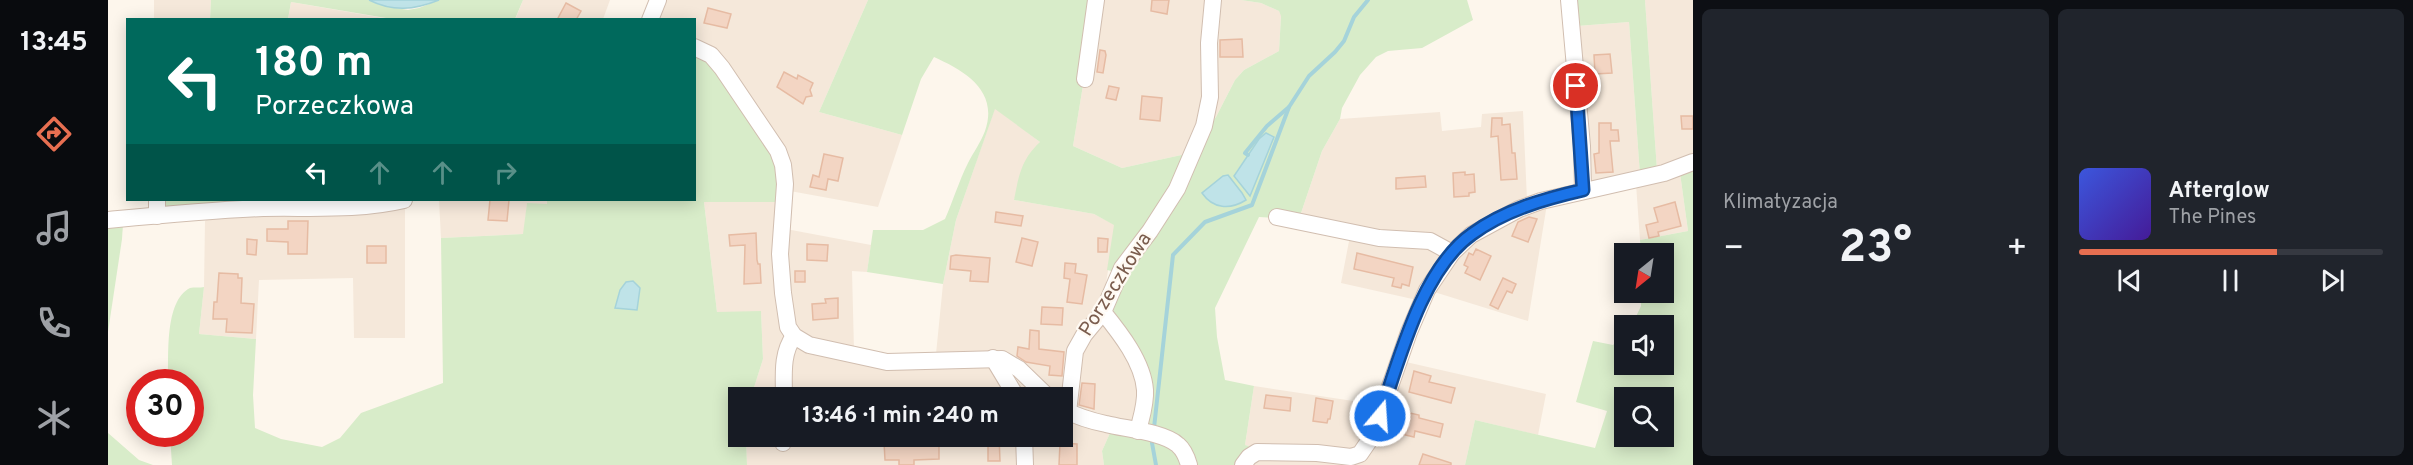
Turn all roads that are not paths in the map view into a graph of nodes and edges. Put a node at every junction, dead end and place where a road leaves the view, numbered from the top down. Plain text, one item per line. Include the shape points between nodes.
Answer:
1 (658, 0) edge
2 (1096, 0) edge
3 (1213, 0) edge
4 (1569, 0) edge
5 (651, 18) edge
6 (696, 48) edge
7 (1085, 79) dead end
8 (1693, 162) edge
9 (1583, 190) junction
10 (400, 201) edge
11 (157, 208) edge
12 (1277, 218) dead end
13 (108, 220) edge
14 (1452, 253) junction
15 (1103, 312) junction
16 (794, 336) junction
17 (1000, 354) junction
18 (784, 387) edge
19 (1013, 387) edge
20 (1038, 387) edge
21 (1069, 387) edge
22 (1073, 414) edge
23 (1138, 431) junction
24 (1024, 447) edge
25 (1348, 461) edge
26 (1025, 465) edge
27 (1189, 465) edge
28 (1244, 465) edge

1 - 5 street
2 - 7 street
3 - 15 street, Porzeczkowa via 1210,97 1204,126 1177,189 1122,268
4 - 9 street
6 - 16 street via 711,55 722,68 778,151 783,165 780,254 788,327
8 - 9 street via 1664,173
9 - 14 street via 1519,209 1471,235
10 - 11 street via 355,208
11 - 13 street
12 - 14 street via 1379,238 1430,241
14 - 25 street via 1417,311 1373,435 1360,454
15 - 21 street, Porzeczkowa via 1075,351
15 - 23 street via 1142,373 1144,406
16 - 17 street via 809,345 887,362 921,363
16 - 18 street via 786,346
17 - 19 street
17 - 20 street
22 - 23 street, Porzeczkowa
23 - 27 street, Porzeczkowa via 1178,444
24 - 26 street
25 - 28 street via 1306,452 1257,452

